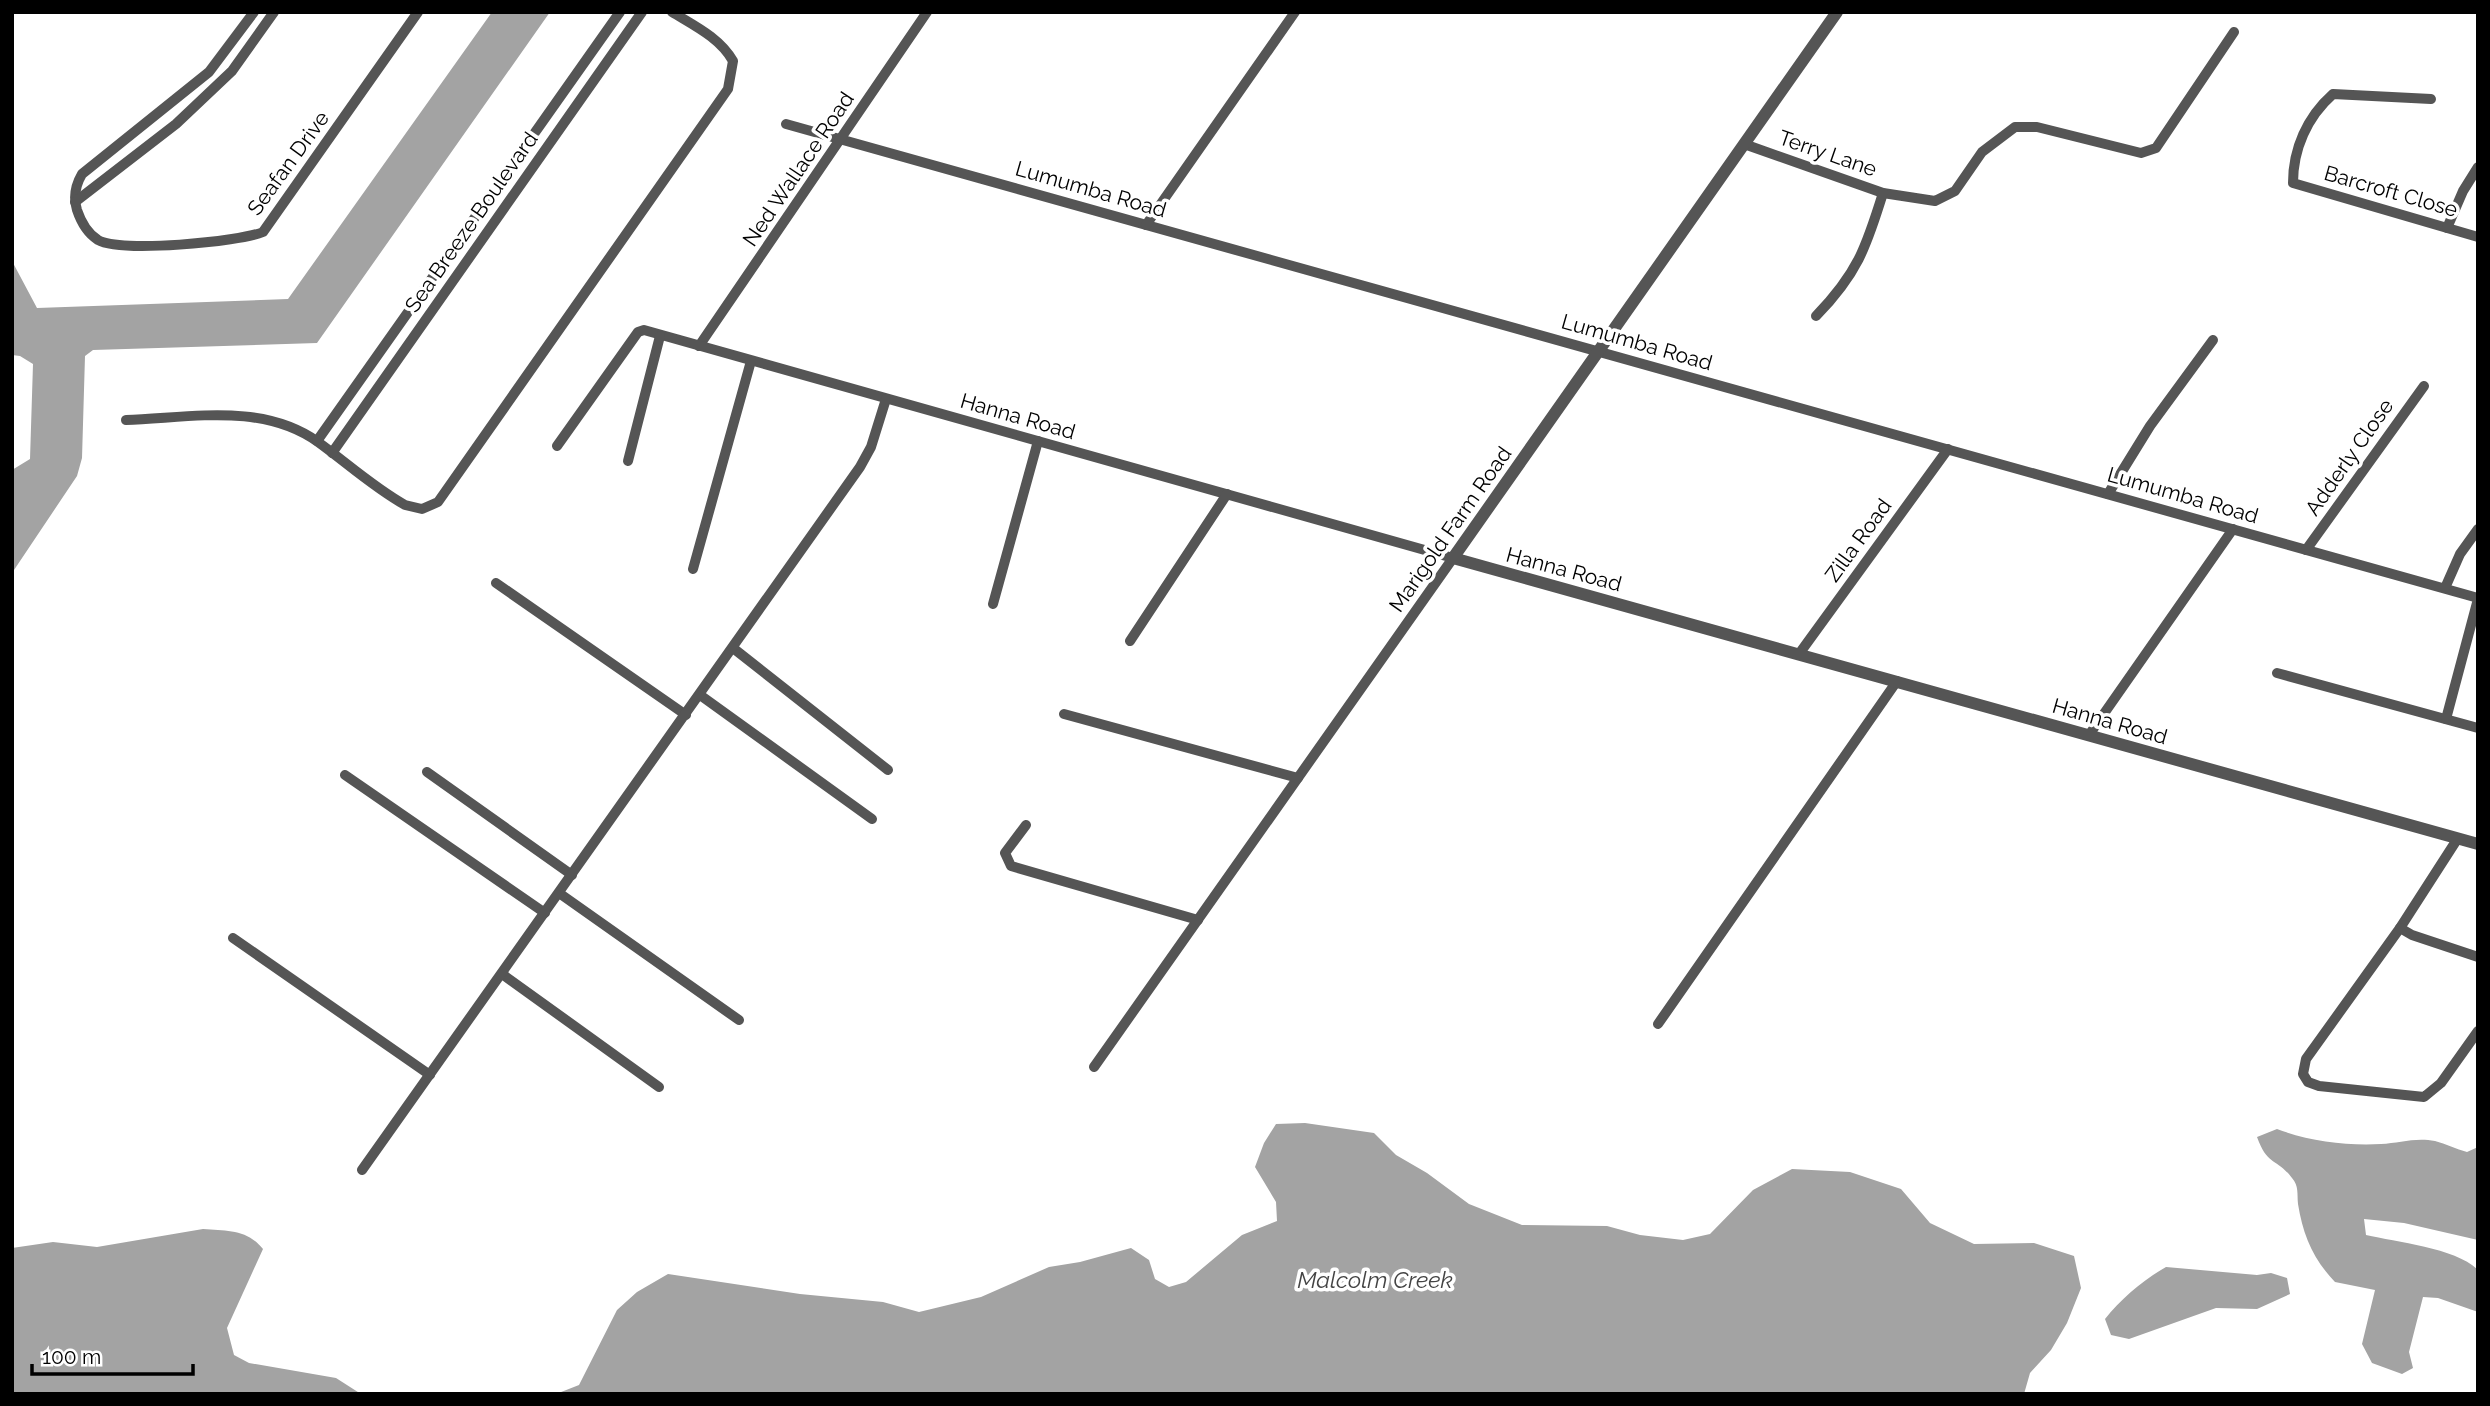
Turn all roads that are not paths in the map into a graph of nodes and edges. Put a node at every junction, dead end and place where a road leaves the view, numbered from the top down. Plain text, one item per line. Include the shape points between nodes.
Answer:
1 (254, 12) edge
2 (274, 12) edge
3 (418, 12) edge
4 (620, 12) edge
5 (642, 12) edge
6 (673, 12) edge
7 (927, 12) edge
8 (1295, 12) edge
9 (1837, 12) edge
10 (2234, 32) dead end
11 (2431, 99) dead end
12 (786, 124) dead end
13 (842, 139) junction
14 (1744, 144) junction
15 (2478, 167) edge
16 (1883, 193) junction
17 (75, 202) junction
18 (1146, 225) junction
19 (2447, 228) junction
20 (2478, 237) edge
21 (1816, 316) dead end
22 (660, 336) junction
23 (2213, 340) dead end
24 (699, 346) junction
25 (1598, 352) junction
26 (751, 361) junction
27 (2424, 386) dead end
28 (886, 399) junction
29 (126, 420) dead end
30 (317, 441) junction
31 (1038, 441) junction
32 (557, 446) dead end
33 (1948, 449) junction
34 (332, 453) junction
35 (628, 461) dead end
36 (1227, 494) junction
37 (2108, 494) junction
38 (2233, 529) junction
39 (2478, 529) edge
40 (2306, 550) junction
41 (1453, 558) junction
42 (693, 569) dead end
43 (496, 583) dead end
44 (2445, 588) junction
45 (2478, 599) edge
46 (993, 604) dead end
47 (1130, 640) dead end
48 (733, 648) junction
49 (1799, 654) junction
50 (2277, 673) dead end
51 (1897, 681) junction
52 (700, 695) junction
53 (1064, 714) dead end
54 (686, 715) junction
55 (2446, 719) junction
56 (2478, 728) edge
57 (2089, 735) junction
58 (888, 770) dead end
59 (427, 772) dead end
60 (345, 775) dead end
61 (1298, 778) junction
62 (872, 819) dead end
63 (1026, 825) dead end
64 (2458, 838) junction
65 (2478, 844) edge
66 (572, 875) junction
67 (559, 893) junction
68 (545, 913) junction
69 (1198, 920) junction
70 (2400, 928) junction
71 (233, 939) dead end
72 (2478, 957) edge
73 (502, 974) junction
74 (739, 1020) dead end
75 (1658, 1024) dead end
76 (2478, 1031) edge
77 (1094, 1067) dead end
78 (430, 1075) junction
79 (659, 1087) dead end
80 (362, 1170) dead end

1 - 17 street via 201,80 82,174
2 - 17 street via 232,71 176,124
3 - 17 street, Seafan Drive via 263,232 247,239 117,246 99,240 82,224
4 - 30 street, Sea Breeze Boulevard
5 - 34 street, Sea Breeze Boulevard
6 - 34 street via 727,51 733,61 728,89 444,495 430,507 413,508 392,498
7 - 13 street, Ned Wallace Road
8 - 18 street
9 - 14 street, Marigold Farm Road
10 - 16 street via 2157,148 2141,153 2037,127 2015,127 1982,152 1955,191 1935,201
11 - 19 street, Barcroft Close via 2333,94 2299,142 2293,183
12 - 13 street, Lumumba Road
13 - 18 street, Lumumba Road
13 - 24 street, Ned Wallace Road
14 - 16 street, Terry Lane
14 - 25 street, Marigold Farm Road
15 - 19 street
16 - 21 street, Terry Lane via 1865,251 1844,288
18 - 25 street, Lumumba Road
19 - 20 street, Barcroft Close
22 - 24 street, Hanna Road
22 - 32 street, Hanna Road via 640,331
22 - 35 street
23 - 37 street via 2150,426
24 - 26 street, Hanna Road
25 - 33 street, Lumumba Road
25 - 41 street, Marigold Farm Road
26 - 28 street, Hanna Road
26 - 42 street
27 - 40 street, Adderly Close
28 - 31 street, Hanna Road
28 - 48 street via 866,457
29 - 30 street via 254,415 281,422
30 - 34 street
31 - 36 street, Hanna Road
31 - 46 street
33 - 37 street, Lumumba Road
33 - 49 street, Zilla Road
36 - 41 street, Hanna Road
36 - 47 street
37 - 38 street, Lumumba Road
38 - 40 street, Lumumba Road
38 - 57 street
39 - 44 street via 2460,554
40 - 44 street, Lumumba Road
41 - 49 street, Hanna Road
41 - 61 street, Marigold Farm Road
43 - 54 street
44 - 45 street, Lumumba Road
45 - 55 street
48 - 52 street
48 - 58 street
49 - 51 street, Hanna Road
50 - 55 street
51 - 57 street, Hanna Road
51 - 75 street
52 - 54 street
52 - 62 street
53 - 61 street
54 - 66 street
55 - 56 street
57 - 64 street, Hanna Road
59 - 66 street
60 - 68 street
61 - 69 street, Marigold Farm Road
63 - 69 street via 1005,852 1011,866
64 - 65 street, Hanna Road
64 - 70 street
66 - 67 street
67 - 68 street
67 - 74 street
68 - 73 street
69 - 77 street, Marigold Farm Road
70 - 72 street
70 - 76 street via 2306,1059 2303,1074 2308,1082 2424,1097 2441,1083
71 - 78 street
73 - 78 street
73 - 79 street
78 - 80 street

